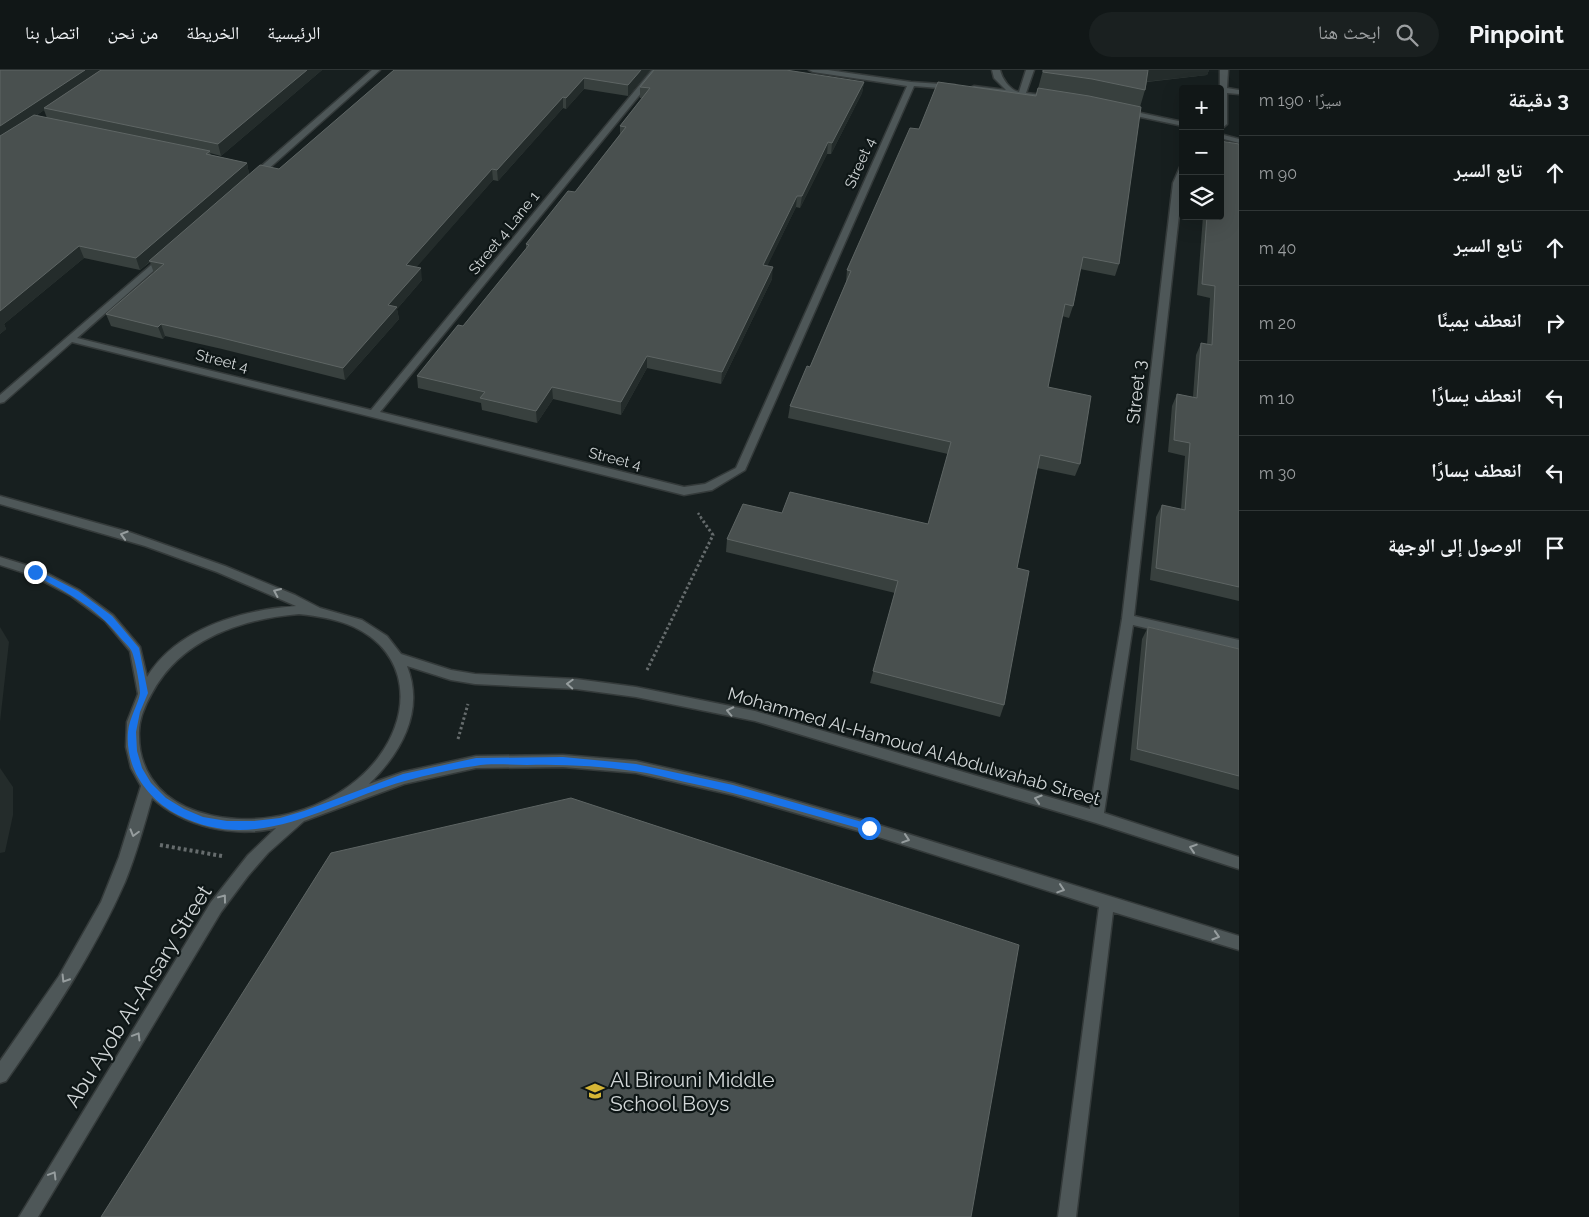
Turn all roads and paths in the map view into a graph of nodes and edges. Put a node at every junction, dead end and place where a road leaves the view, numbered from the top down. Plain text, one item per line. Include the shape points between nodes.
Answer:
1 (376, 70) edge
2 (656, 70) edge
3 (813, 70) edge
4 (996, 70) edge
5 (1030, 70) edge
6 (1224, 70) edge
7 (911, 84) junction
8 (1223, 85) edge
9 (1224, 90) edge
10 (1012, 92) junction
11 (1239, 92) edge
12 (1022, 94) junction
13 (1058, 99) edge
14 (1114, 109) edge
15 (1179, 123) edge
16 (1224, 137) edge
17 (1239, 141) edge
18 (1180, 175) edge
19 (249, 182) edge
20 (174, 247) edge
21 (70, 339) junction
22 (0, 400) edge
23 (373, 414) junction
24 (684, 491) junction
25 (0, 500) edge
26 (0, 561) edge
27 (321, 612) junction
28 (1128, 619) junction
29 (1239, 645) edge
30 (397, 658) junction
31 (475, 679) junction
32 (636, 692) junction
33 (144, 693) junction
34 (450, 768) junction
35 (148, 786) junction
36 (331, 804) junction
37 (306, 815) junction
38 (1096, 817) junction
39 (132, 840) junction
40 (251, 860) junction
41 (1239, 863) edge
42 (1107, 903) junction
43 (1239, 943) edge
44 (0, 1075) edge
45 (28, 1217) edge
46 (1066, 1217) edge

1 - 19 street via 259,168
2 - 23 street, Street 4 Lane 1
3 - 7 street
4 - 10 street via 998,78
5 - 12 street
6 - 8 street
7 - 10 street
7 - 24 street, Street 4 via 740,470 708,487
9 - 11 street
10 - 12 street
12 - 13 street
14 - 15 street
16 - 17 street
18 - 28 street, Street 3
20 - 21 street
21 - 22 street
21 - 23 street, Street 4
23 - 24 street, Street 4
24 - 32 path via 713,536
27 -> 25 street via 173,551
26 - 33 street via 35,572 75,593 109,618 136,650
27 - 30 street via 340,616 374,632
27 - 33 street via 276,611 231,622 209,632 171,659
28 - 29 street
28 - 38 street, Street 3
30 - 31 street, Mohammed Al-Hamoud Al Abdulwahab Street
30 - 36 street via 408,689 408,707 396,742 385,760 369,776
32 -> 31 street, Mohammed Al-Hamoud Al Abdulwahab Street via 576,684
31 - 34 path
38 -> 32 street, Mohammed Al-Hamoud Al Abdulwahab Street via 755,716
33 - 35 street via 134,722 133,751
34 - 36 street via 403,778
34 -> 42 street via 476,762 563,761 636,768 733,789
35 - 37 street via 162,800 203,821 253,825
35 -> 39 street
36 - 37 street
37 - 40 street, Abu Ayob Al-Ansary Street via 277,834
41 -> 38 street, Mohammed Al-Hamoud Al Abdulwahab Street
39 - 40 path
39 -> 44 street via 92,936
45 -> 40 street, Abu Ayob Al-Ansary Street via 216,907
42 -> 43 street
42 - 46 street

